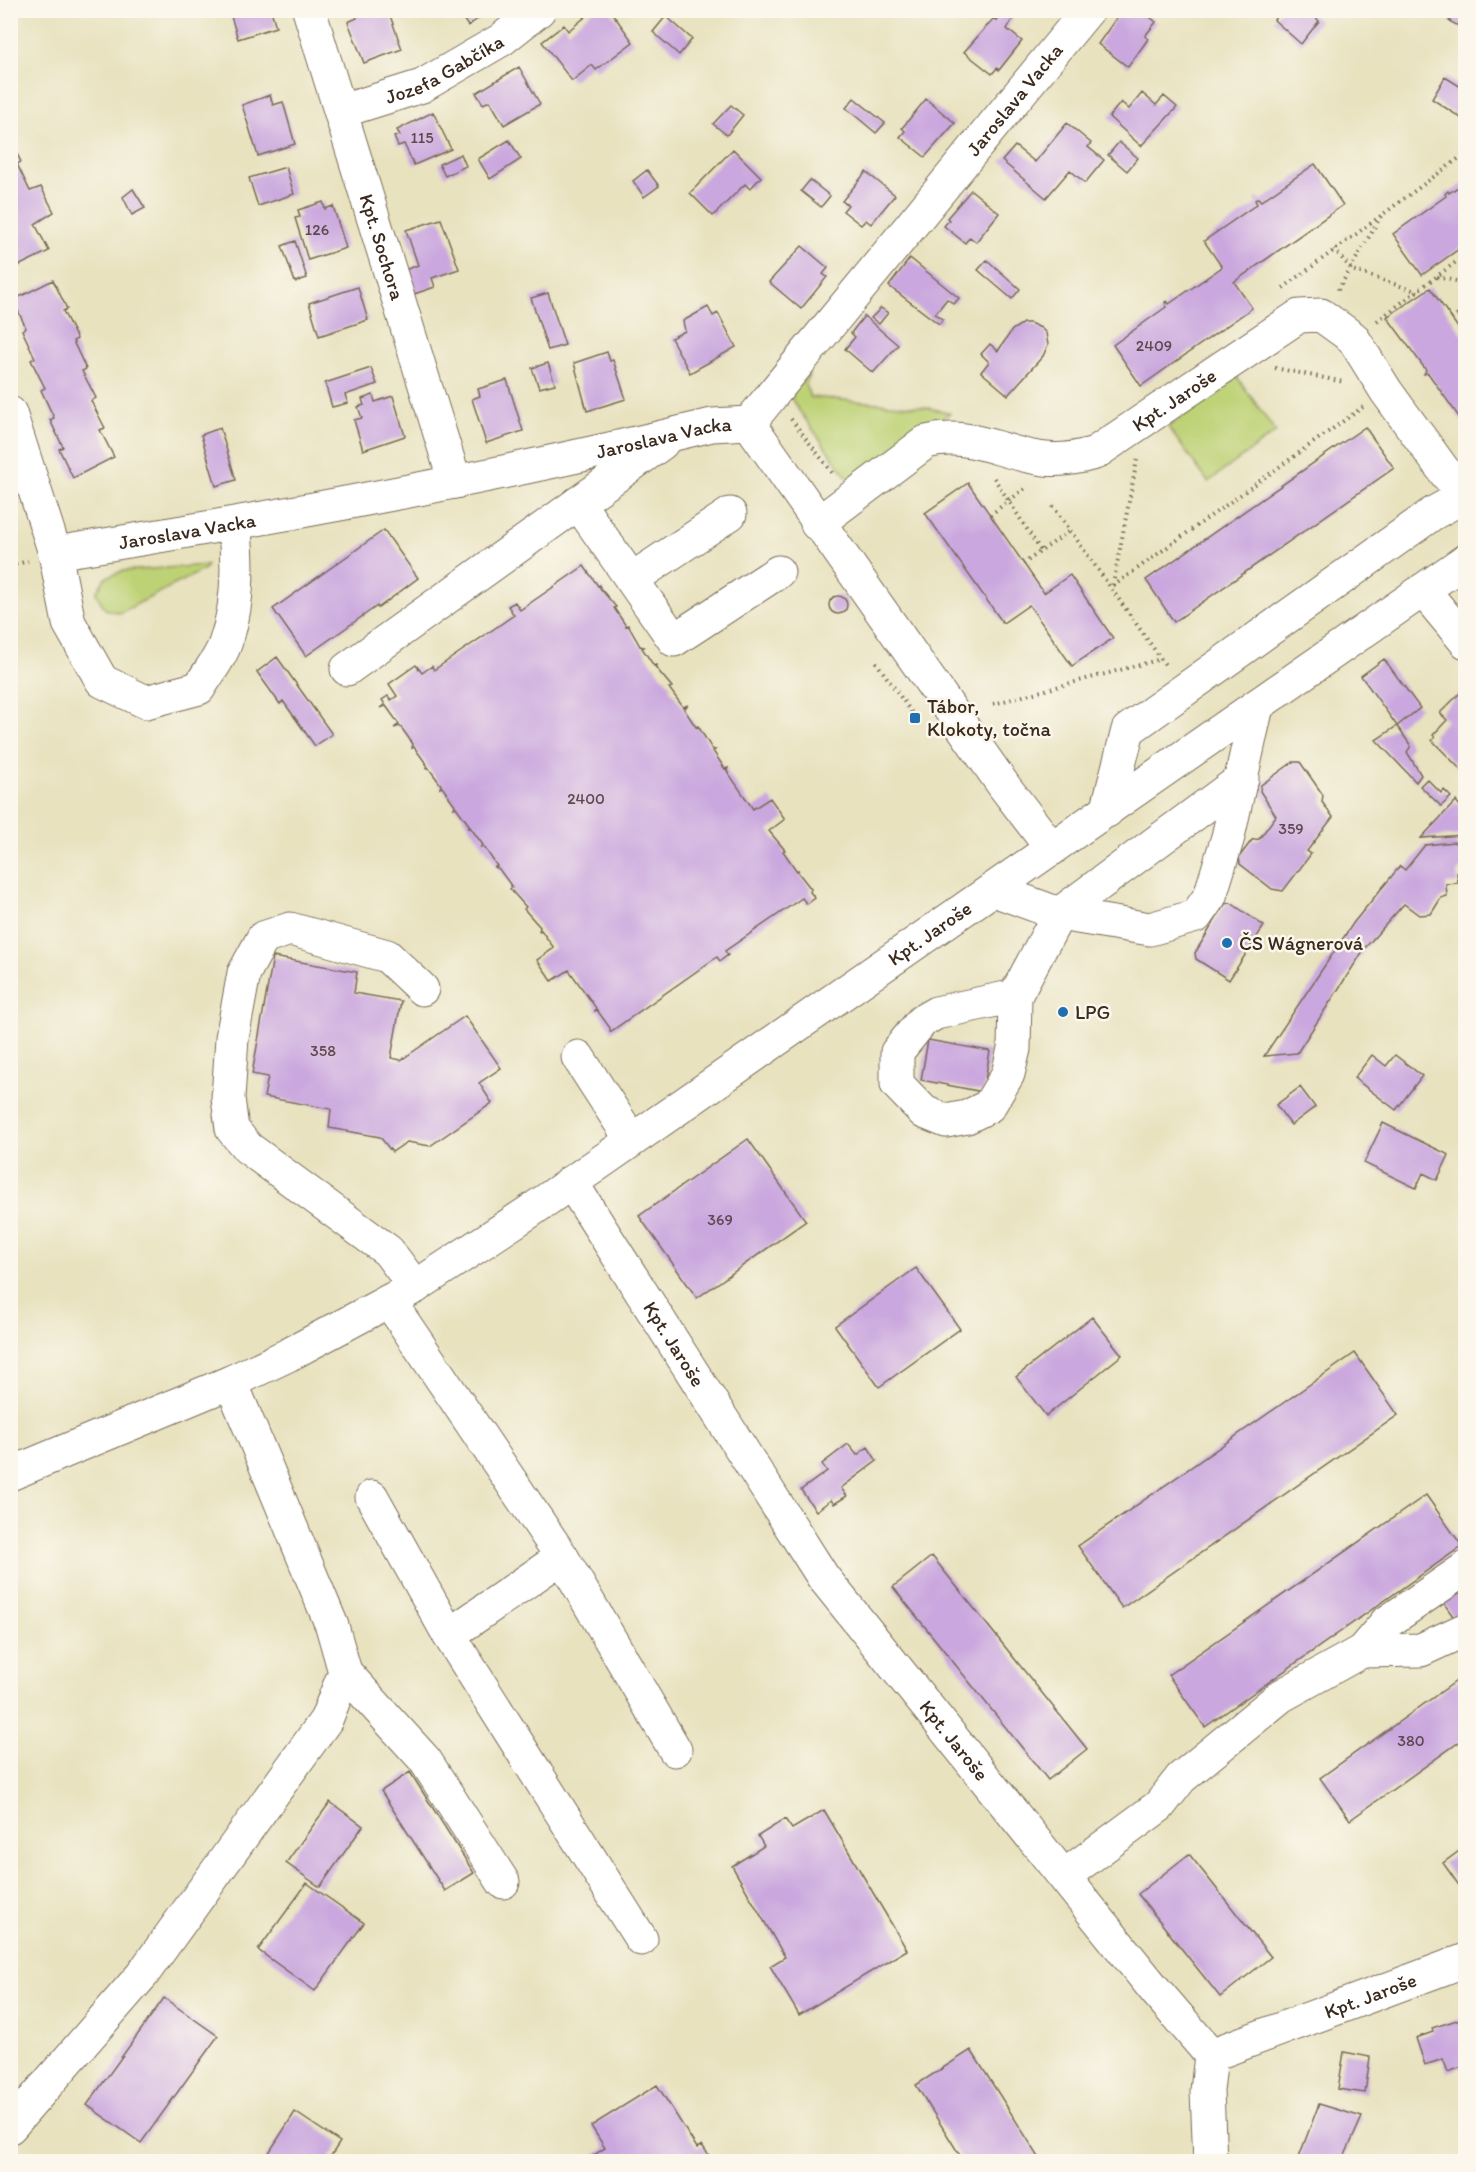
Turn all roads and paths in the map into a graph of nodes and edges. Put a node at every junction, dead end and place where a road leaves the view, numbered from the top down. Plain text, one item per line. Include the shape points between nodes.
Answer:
1 (309, 10) edge
2 (539, 10) edge
3 (1088, 10) edge
4 (342, 111) junction
5 (1466, 153) edge
6 (1383, 213) junction
7 (1335, 249) junction
8 (1465, 257) edge
9 (1352, 270) junction
10 (1436, 277) junction
11 (1466, 284) edge
12 (1418, 292) junction
13 (1466, 310) edge
14 (1310, 316) junction
15 (1451, 319) dead end
16 (1353, 338) junction
17 (1233, 360) junction
18 (1386, 391) junction
19 (785, 410) dead end
20 (10, 413) edge
21 (749, 423) junction
22 (673, 435) junction
23 (1137, 459) dead end
24 (993, 476) dead end
25 (837, 480) dead end
26 (1035, 481) dead end
27 (455, 482) junction
28 (1466, 494) edge
29 (1008, 501) junction
30 (578, 503) junction
31 (1053, 506) dead end
32 (730, 514) dead end
33 (990, 515) dead end
34 (817, 524) junction
35 (234, 525) junction
36 (1071, 530) junction
37 (1041, 551) junction
38 (55, 553) junction
39 (1466, 560) edge
40 (1023, 564) dead end
41 (778, 572) dead end
42 (632, 579) junction
43 (1113, 586) junction
44 (1423, 590) junction
45 (1466, 642) edge
46 (1161, 659) junction
47 (876, 662) dead end
48 (347, 669) dead end
49 (1168, 669) dead end
50 (993, 704) dead end
51 (1257, 706) junction
52 (919, 723) dead end
53 (1242, 779) junction
54 (1107, 811) junction
55 (1052, 849) junction
56 (994, 890) junction
57 (1059, 914) junction
58 (422, 989) dead end
59 (1015, 996) dead end
60 (578, 1057) dead end
61 (631, 1139) junction
62 (571, 1182) junction
63 (402, 1294) junction
64 (231, 1383) junction
65 (10, 1474) edge
66 (372, 1497) dead end
67 (562, 1557) junction
68 (1466, 1568) edge
69 (1462, 1631) dead end
70 (448, 1635) junction
71 (1362, 1651) junction
72 (345, 1672) junction
73 (675, 1750) dead end
74 (1064, 1876) junction
75 (503, 1882) dead end
76 (641, 1939) dead end
77 (1466, 1960) edge
78 (1211, 2055) junction
79 (10, 2127) edge
80 (1210, 2162) edge

1 - 4 street, Kpt. Sochora
2 - 4 street, Jozefa Gabčíka via 501,40 422,86
3 - 21 street, Jaroslava Vacka
4 - 27 street, Kpt. Sochora
5 - 6 path
6 - 7 path
6 - 9 path
7 - 9 path
7 - 14 path via 1281,290
8 - 10 path
9 - 12 path
9 - 14 path
10 - 11 path
10 - 12 path
12 - 16 path
13 - 15 path
14 - 16 street
14 - 17 street, Kpt. Jaroše
16 - 18 street
17 - 18 path
17 - 34 street, Kpt. Jaroše via 1095,453 1072,460 1043,458 961,438 926,442
18 - 28 street via 1447,475
18 - 43 path
19 - 25 path
20 - 38 street
21 - 22 street, Jaroslava Vacka via 712,425
21 - 34 street
22 - 27 street, Jaroslava Vacka
22 - 30 street
23 - 43 path
24 - 29 path
26 - 29 path
27 - 35 street, Jaroslava Vacka
28 - 54 street via 1432,514 1128,730
29 - 33 path
29 - 37 path
30 - 42 street
30 - 48 street
31 - 36 path
32 - 42 street
34 - 55 street
35 - 38 street, Jaroslava Vacka
35 - 38 street via 238,556 225,645 199,688 146,702 102,681 69,623
36 - 37 path
36 - 43 path
37 - 40 path
39 - 44 street, Kpt. Jaroše
41 - 42 street via 674,640
43 - 46 path
44 - 45 street
44 - 51 street, Kpt. Jaroše
46 - 49 path
46 - 50 path
47 - 52 path
51 - 53 street
51 - 54 street, Kpt. Jaroše
53 - 57 street
53 - 57 street via 1210,896 1196,916 1150,929
54 - 55 street, Kpt. Jaroše
55 - 56 street, Kpt. Jaroše
56 - 57 street
56 - 61 street, Kpt. Jaroše
57 - 59 street
58 - 63 street via 387,956 290,929 263,938 244,973 232,1038 228,1098 232,1129 248,1148 388,1251
60 - 61 street
61 - 62 street, Kpt. Jaroše
62 - 63 street, Kpt. Jaroše
62 - 74 street, Kpt. Jaroše via 823,1577
63 - 64 street, Kpt. Jaroše
63 - 67 street
64 - 65 street, Kpt. Jaroše
64 - 72 street via 332,1626
66 - 70 street
67 - 70 street
67 - 73 street
68 - 71 street via 1386,1623
69 - 71 street via 1421,1650
70 - 76 street
71 - 74 street via 1281,1696 1180,1778 1159,1806
72 - 75 street via 425,1760
72 - 79 street via 326,1720 149,1965
74 - 78 street, Kpt. Jaroše
77 - 78 street, Kpt. Jaroše
78 - 80 street via 1207,2091

